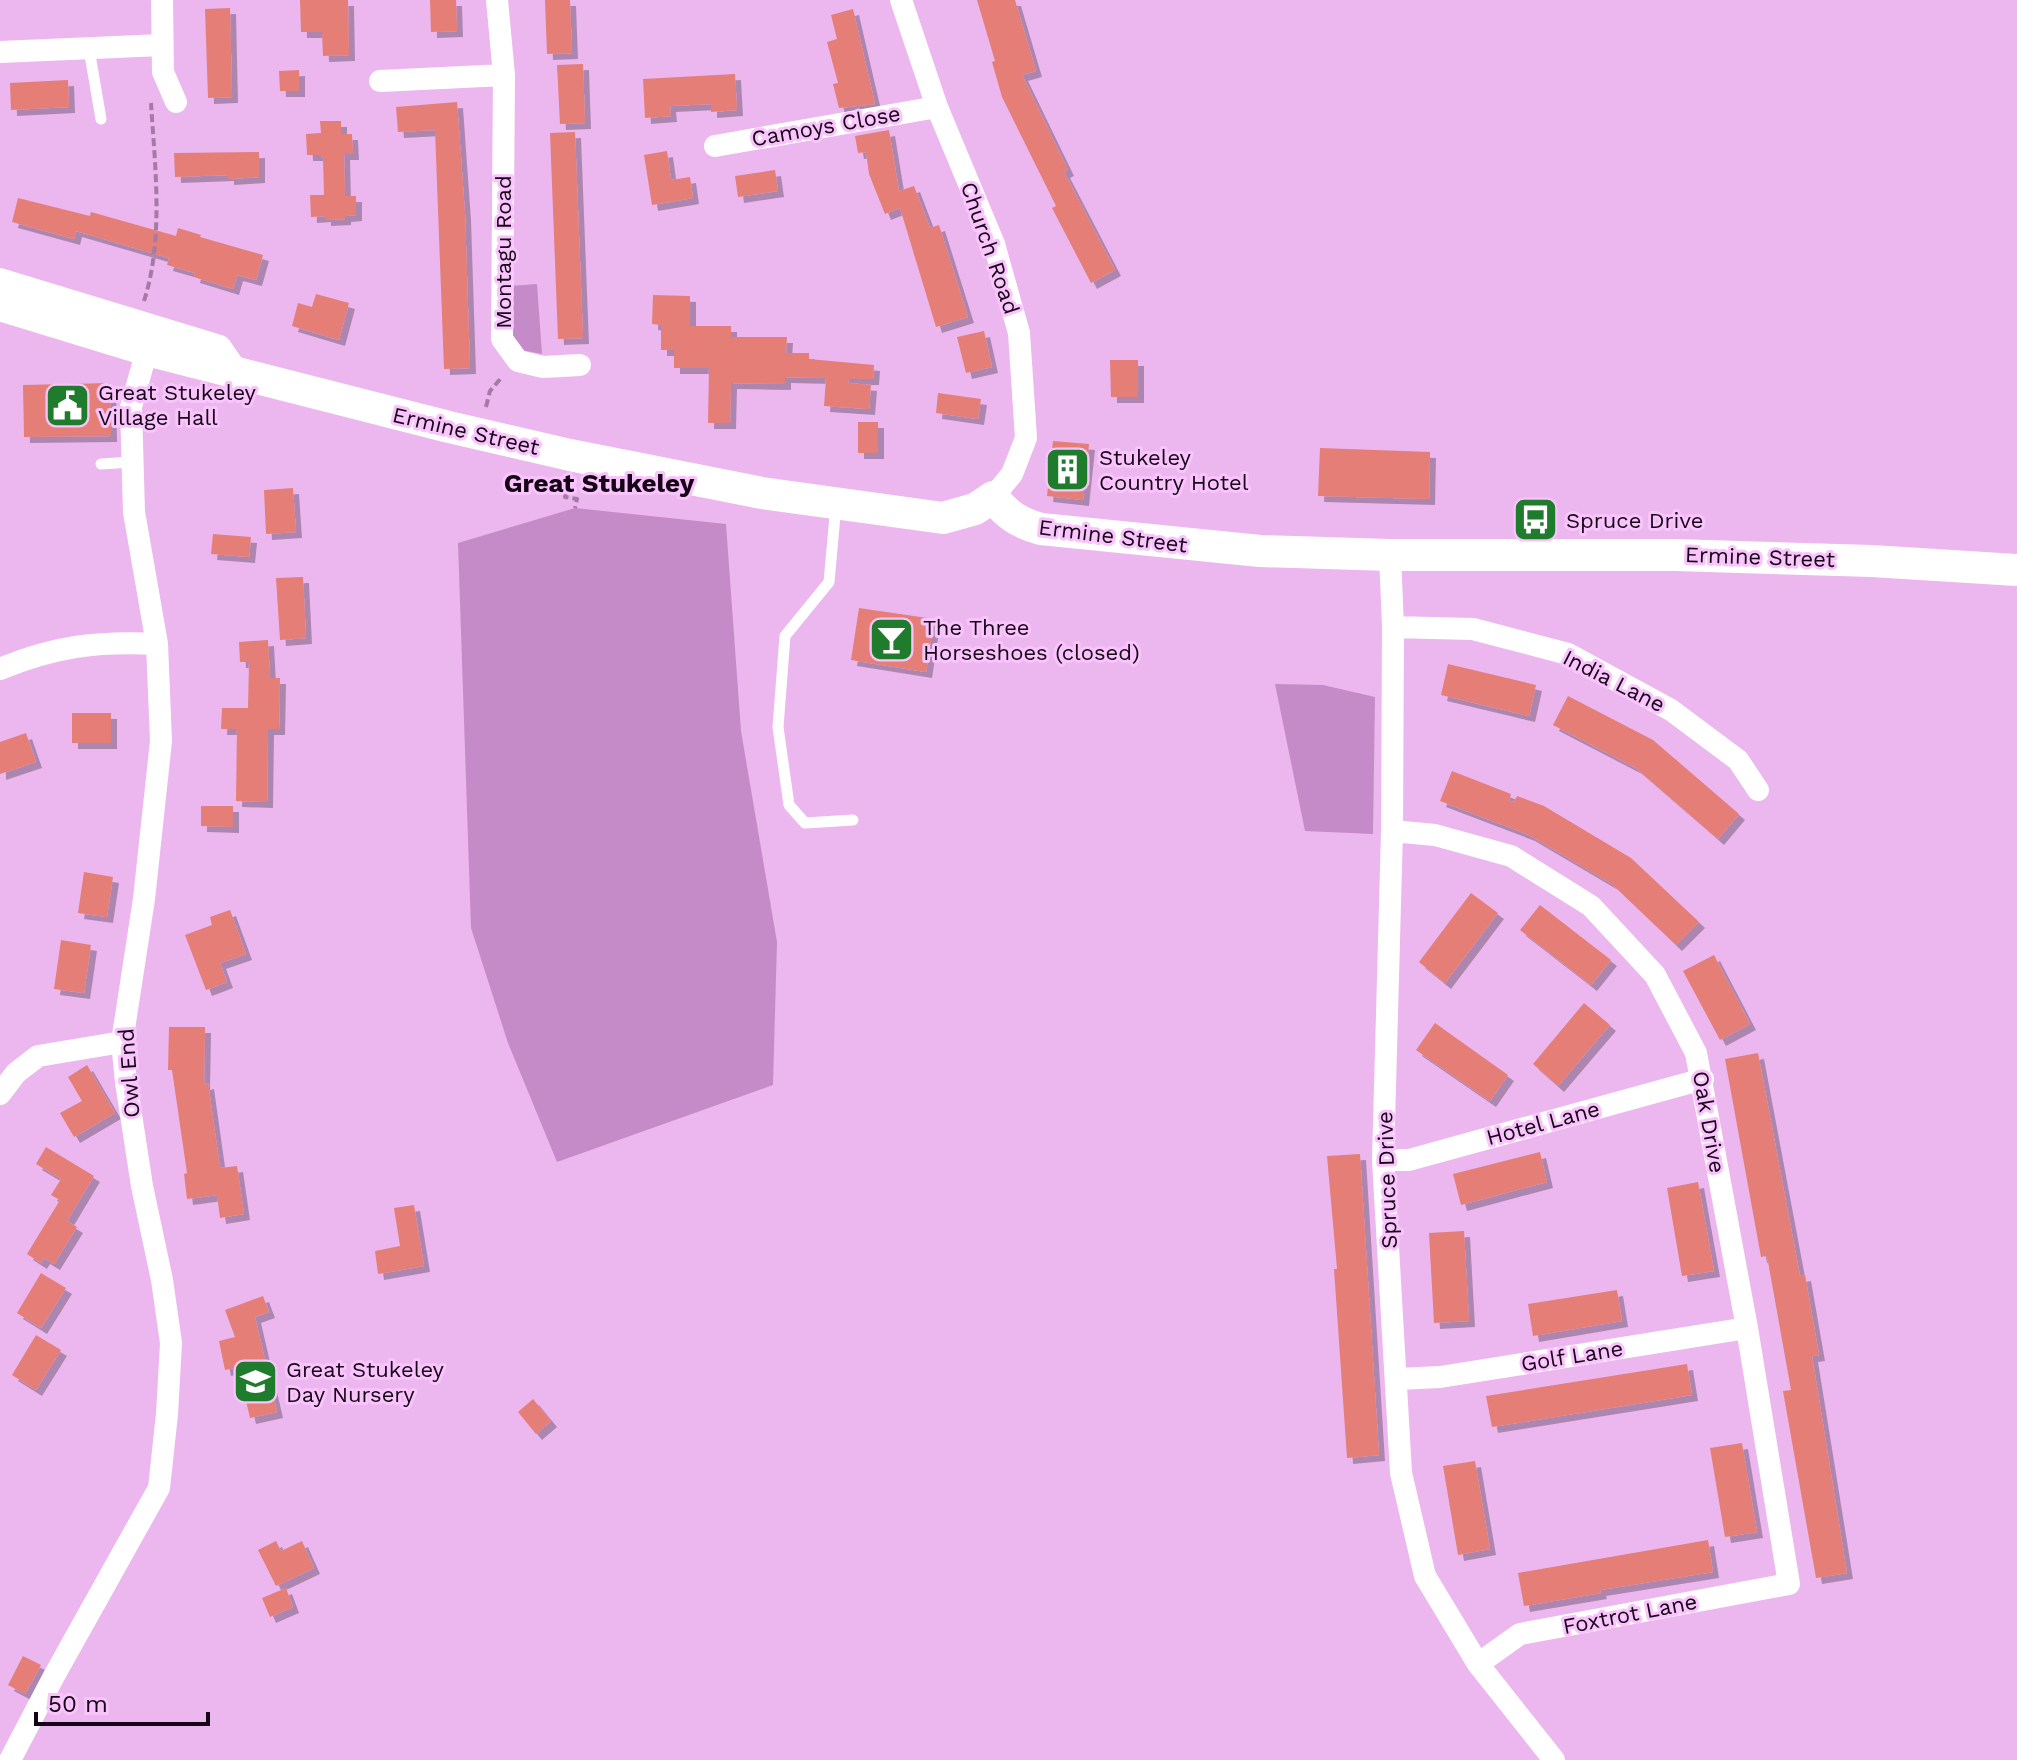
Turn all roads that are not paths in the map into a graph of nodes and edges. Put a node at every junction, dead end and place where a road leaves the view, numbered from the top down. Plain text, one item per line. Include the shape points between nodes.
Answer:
1 (162, 0) edge
2 (497, 0) edge
3 (901, 0) edge
4 (162, 45) junction
5 (89, 49) junction
6 (0, 52) edge
7 (504, 75) junction
8 (380, 81) dead end
9 (176, 102) dead end
10 (937, 107) junction
11 (101, 119) dead end
12 (715, 146) dead end
13 (0, 279) edge
14 (0, 305) edge
15 (142, 336) junction
16 (580, 365) dead end
17 (132, 462) junction
18 (101, 464) dead end
19 (993, 497) junction
20 (836, 505) junction
21 (1390, 555) junction
22 (2017, 570) edge
23 (1393, 627) junction
24 (157, 644) junction
25 (0, 669) edge
26 (1758, 790) dead end
27 (853, 820) dead end
28 (1392, 831) junction
29 (122, 1042) junction
30 (1703, 1079) junction
31 (0, 1094) edge
32 (1383, 1160) junction
33 (1747, 1328) junction
34 (1397, 1379) junction
35 (1789, 1584) joint
36 (1478, 1664) junction
37 (10, 1760) edge
38 (1554, 1760) edge

1 - 4 street
2 - 7 street, Montagu Road
3 - 10 street, Church Road
4 - 5 street
4 - 9 street via 163,72
5 - 6 street
5 - 11 lane
7 - 8 street
7 - 16 street, Montagu Road via 502,339 518,361 543,367
10 - 12 street, Camoys Close
10 - 19 street, Church Road via 994,244 1019,333 1026,438 1012,474
13 - 15 street, Ermine Street
14 - 15 street, Ermine Street
15 - 17 street, Owl End via 131,407
15 - 20 street, Ermine Street via 240,375 570,455
17 - 18 lane
17 - 24 street, Owl End via 134,512
19 - 20 street, Ermine Street via 975,509 943,518
19 - 21 street, Ermine Street via 1006,514 1041,529 1199,547
20 - 27 lane via 829,582 785,636 778,727 789,805 805,823
21 - 22 street, Ermine Street via 1675,555
21 - 23 street, Spruce Drive
23 - 26 street, India Lane via 1473,629 1568,654 1671,710 1738,760
23 - 28 street, Spruce Drive
24 - 25 street via 112,642 39,653
24 - 29 street, Owl End via 161,741
28 - 30 street, Oak Drive via 1435,835 1511,856 1591,906 1655,975 1696,1053
28 - 32 street, Spruce Drive
29 - 31 street via 38,1056
29 - 37 street, Owl End via 171,1343 159,1488
30 - 32 street, Hotel Lane via 1409,1160
30 - 33 street, Oak Drive
32 - 34 street, Spruce Drive
33 - 34 street, Golf Lane via 1440,1377
33 - 35 street, Oak Drive
34 - 36 street, Spruce Drive via 1401,1473 1425,1576
35 - 36 street, Foxtrot Lane via 1520,1634
36 - 38 street, Spruce Drive

